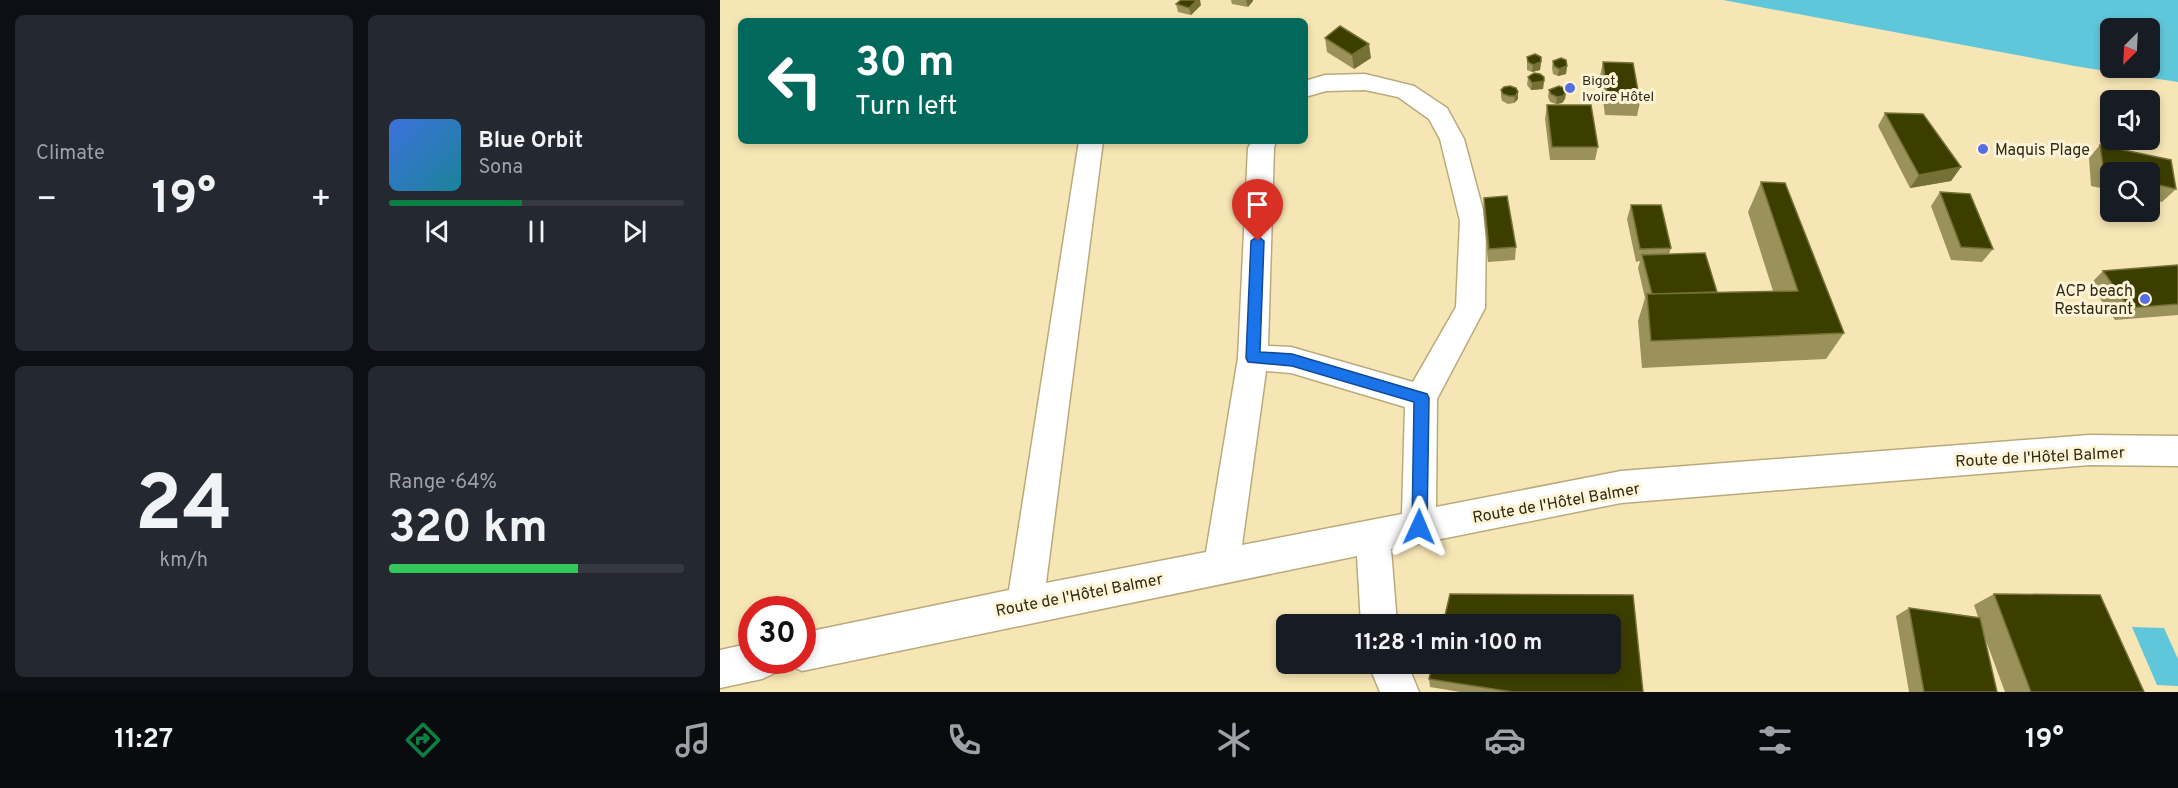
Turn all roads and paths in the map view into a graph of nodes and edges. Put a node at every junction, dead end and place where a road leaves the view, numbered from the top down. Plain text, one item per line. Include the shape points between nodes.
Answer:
1 (1308, 88) edge
2 (1091, 144) edge
3 (1263, 144) edge
4 (1253, 358) junction
5 (1422, 398) junction
6 (2178, 451) edge
7 (1419, 527) junction
8 (1373, 536) junction
9 (1221, 566) junction
10 (1025, 605) junction
11 (1378, 614) edge
12 (816, 649) edge
13 (738, 665) edge
14 (720, 669) edge
15 (1392, 674) edge
16 (1400, 692) edge

1 - 5 street via 1325,83 1365,82 1406,91 1438,114 1452,139 1473,221 1470,308
2 - 10 street
3 - 4 street
4 - 5 street via 1292,360
4 - 9 street
5 - 7 street
6 - 7 street, Route de l'Hôtel Balmer via 2089,450 1620,487
7 - 8 street, Route de l'Hôtel Balmer
8 - 9 street, Route de l'Hôtel Balmer
8 - 11 street
9 - 10 street, Route de l'Hôtel Balmer
10 - 12 street, Route de l'Hôtel Balmer
13 - 14 street
15 - 16 street

